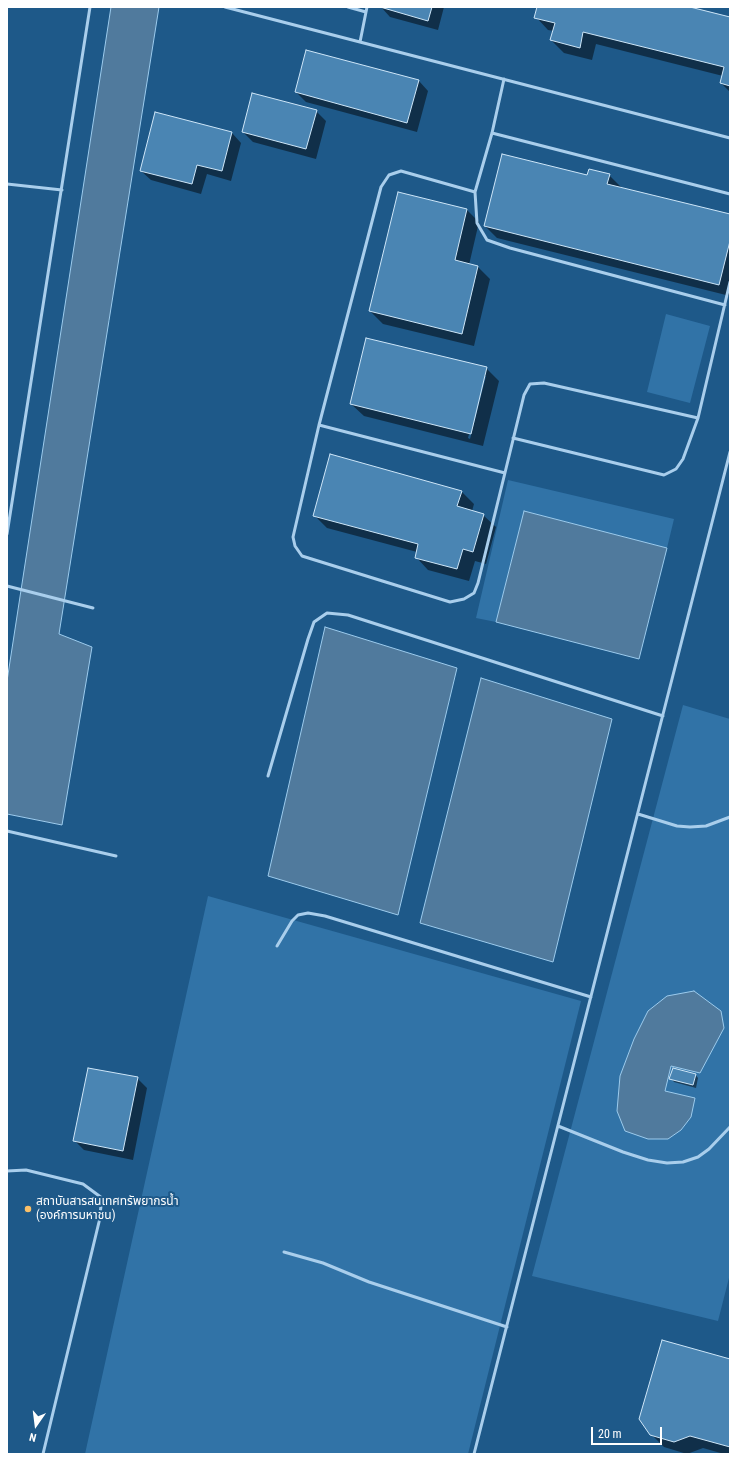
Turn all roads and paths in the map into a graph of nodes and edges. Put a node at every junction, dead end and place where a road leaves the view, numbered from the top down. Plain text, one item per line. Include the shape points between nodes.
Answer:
1 (90, 7) edge
2 (225, 7) edge
3 (348, 7) edge
4 (367, 7) edge
5 (366, 12) junction
6 (360, 42) junction
7 (504, 79) junction
8 (492, 133) junction
9 (730, 138) edge
10 (7, 184) edge
11 (62, 190) junction
12 (475, 192) junction
13 (730, 194) edge
14 (730, 282) edge
15 (725, 305) junction
16 (698, 418) junction
17 (319, 425) junction
18 (513, 438) junction
19 (730, 452) edge
20 (505, 473) junction
21 (7, 534) edge
22 (7, 586) edge
23 (93, 608) dead end
24 (663, 716) junction
25 (268, 776) dead end
26 (638, 814) junction
27 (730, 817) edge
28 (7, 831) edge
29 (116, 856) dead end
30 (277, 946) dead end
31 (591, 997) junction
32 (558, 1126) junction
33 (730, 1127) edge
34 (7, 1171) edge
35 (284, 1252) dead end
36 (507, 1327) junction
37 (43, 1454) edge
38 (474, 1454) edge

1 - 11 lane
2 - 6 lane
3 - 5 lane
4 - 5 lane
5 - 6 lane
6 - 7 lane
7 - 8 lane
7 - 9 lane
8 - 12 lane
8 - 13 lane
10 - 11 lane
11 - 21 lane
12 - 15 lane via 477,223 488,240
12 - 17 lane via 401,170 389,175 381,187
14 - 15 lane
15 - 16 lane
16 - 18 lane via 683,459 676,470 664,475
16 - 18 lane via 544,383 530,384 524,395
17 - 20 lane
17 - 20 lane via 294,538 295,546 302,556 450,602 464,599 474,593
18 - 20 lane
19 - 24 lane
22 - 23 lane
24 - 25 lane via 348,615 327,613 314,622
24 - 26 lane
26 - 27 lane via 677,826 690,827 706,826
26 - 31 lane
28 - 29 lane
30 - 31 lane via 298,915 308,913
31 - 32 lane
32 - 33 lane via 623,1152 667,1163 698,1157
32 - 36 lane
34 - 37 lane via 26,1170 83,1184 102,1198 99,1222
35 - 36 lane via 323,1263 369,1282
36 - 38 lane

